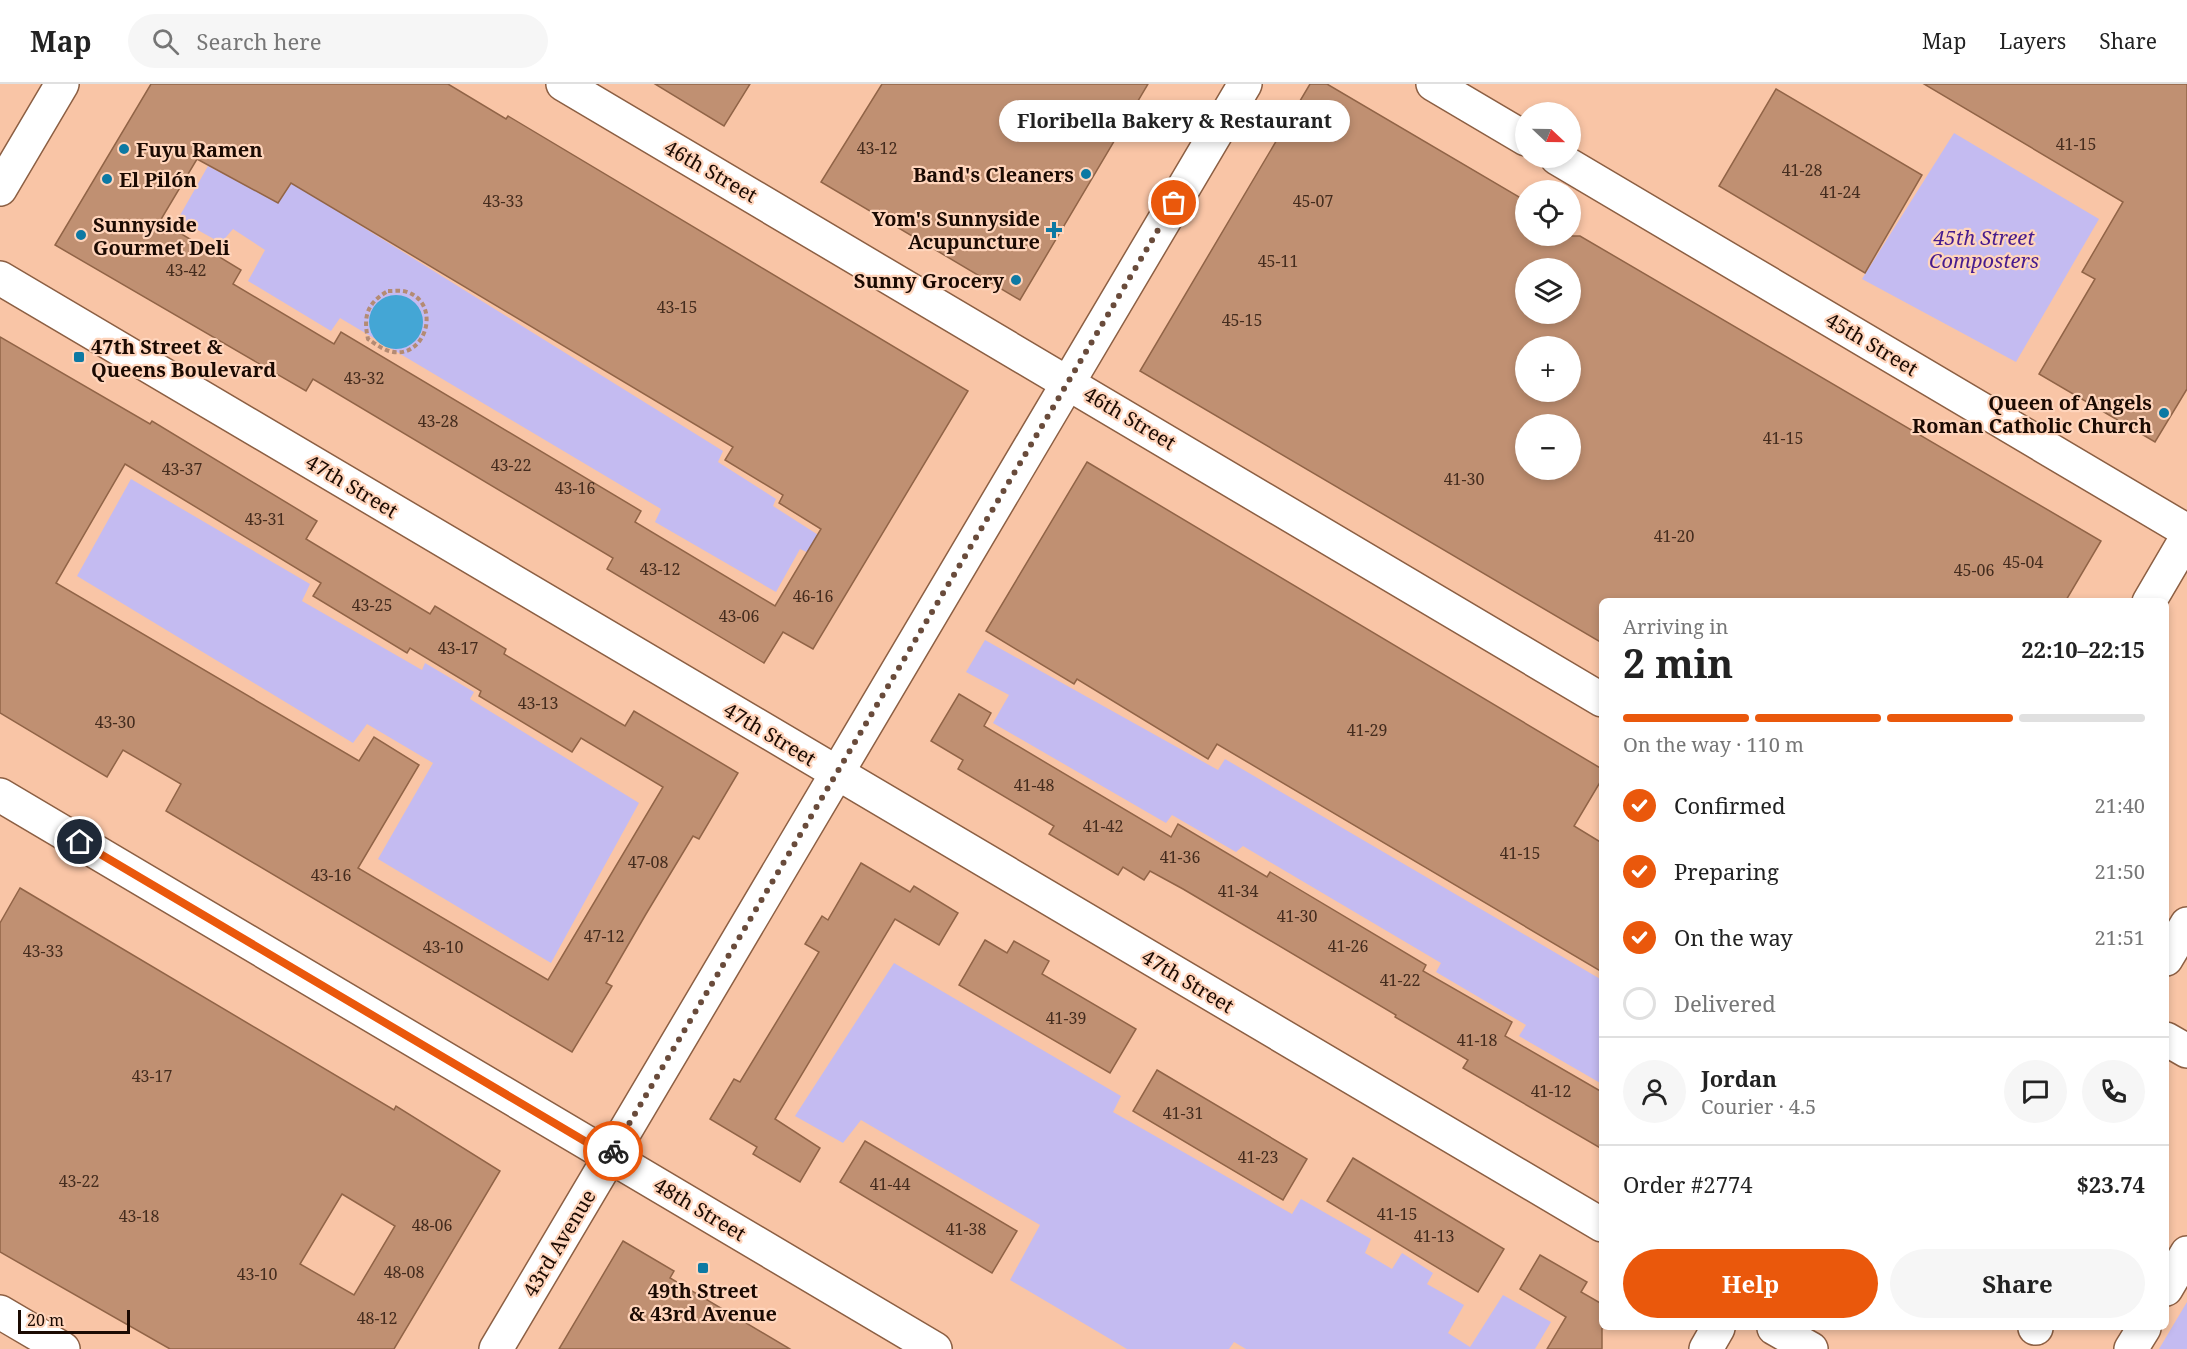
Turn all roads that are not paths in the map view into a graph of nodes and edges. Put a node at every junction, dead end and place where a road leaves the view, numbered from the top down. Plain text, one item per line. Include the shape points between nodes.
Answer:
1 (62, 84) edge
2 (563, 84) edge
3 (1245, 84) edge
4 (1433, 84) edge
5 (1515, 132) edge
6 (1574, 168) edge
7 (0, 189) edge
8 (0, 278) edge
9 (1069, 381) junction
10 (2187, 531) edge
11 (2187, 537) edge
12 (2151, 598) edge
13 (1599, 698) edge
14 (837, 773) junction
15 (0, 795) edge
16 (2187, 924) edge
17 (2169, 954) edge
18 (2169, 1041) edge
19 (2187, 1051) edge
20 (610, 1156) junction
21 (1599, 1224) edge
22 (2187, 1253) edge
23 (2169, 1284) edge
24 (0, 1312) edge
25 (1717, 1330) edge
26 (1777, 1330) edge
27 (2143, 1330) edge
28 (63, 1349) edge
29 (496, 1349) edge
30 (935, 1349) edge
31 (1706, 1349) edge
32 (1810, 1349) edge
33 (2131, 1349) edge

1 - 7 street
2 - 9 street, 46th Street
3 - 9 street, 43rd Avenue
4 - 5 street
6 - 10 street, 45th Street
8 - 14 street, 47th Street
9 - 13 street, 46th Street
9 - 14 street, 43rd Avenue
11 - 12 street
14 - 20 street, 43rd Avenue
14 - 21 street, 47th Street
15 - 20 street, 48th Street
16 - 17 street
18 - 19 street
20 - 29 street, 43rd Avenue
20 - 30 street, 48th Street
22 - 23 street
24 - 28 street
25 - 31 street
26 - 32 street
27 - 33 street

